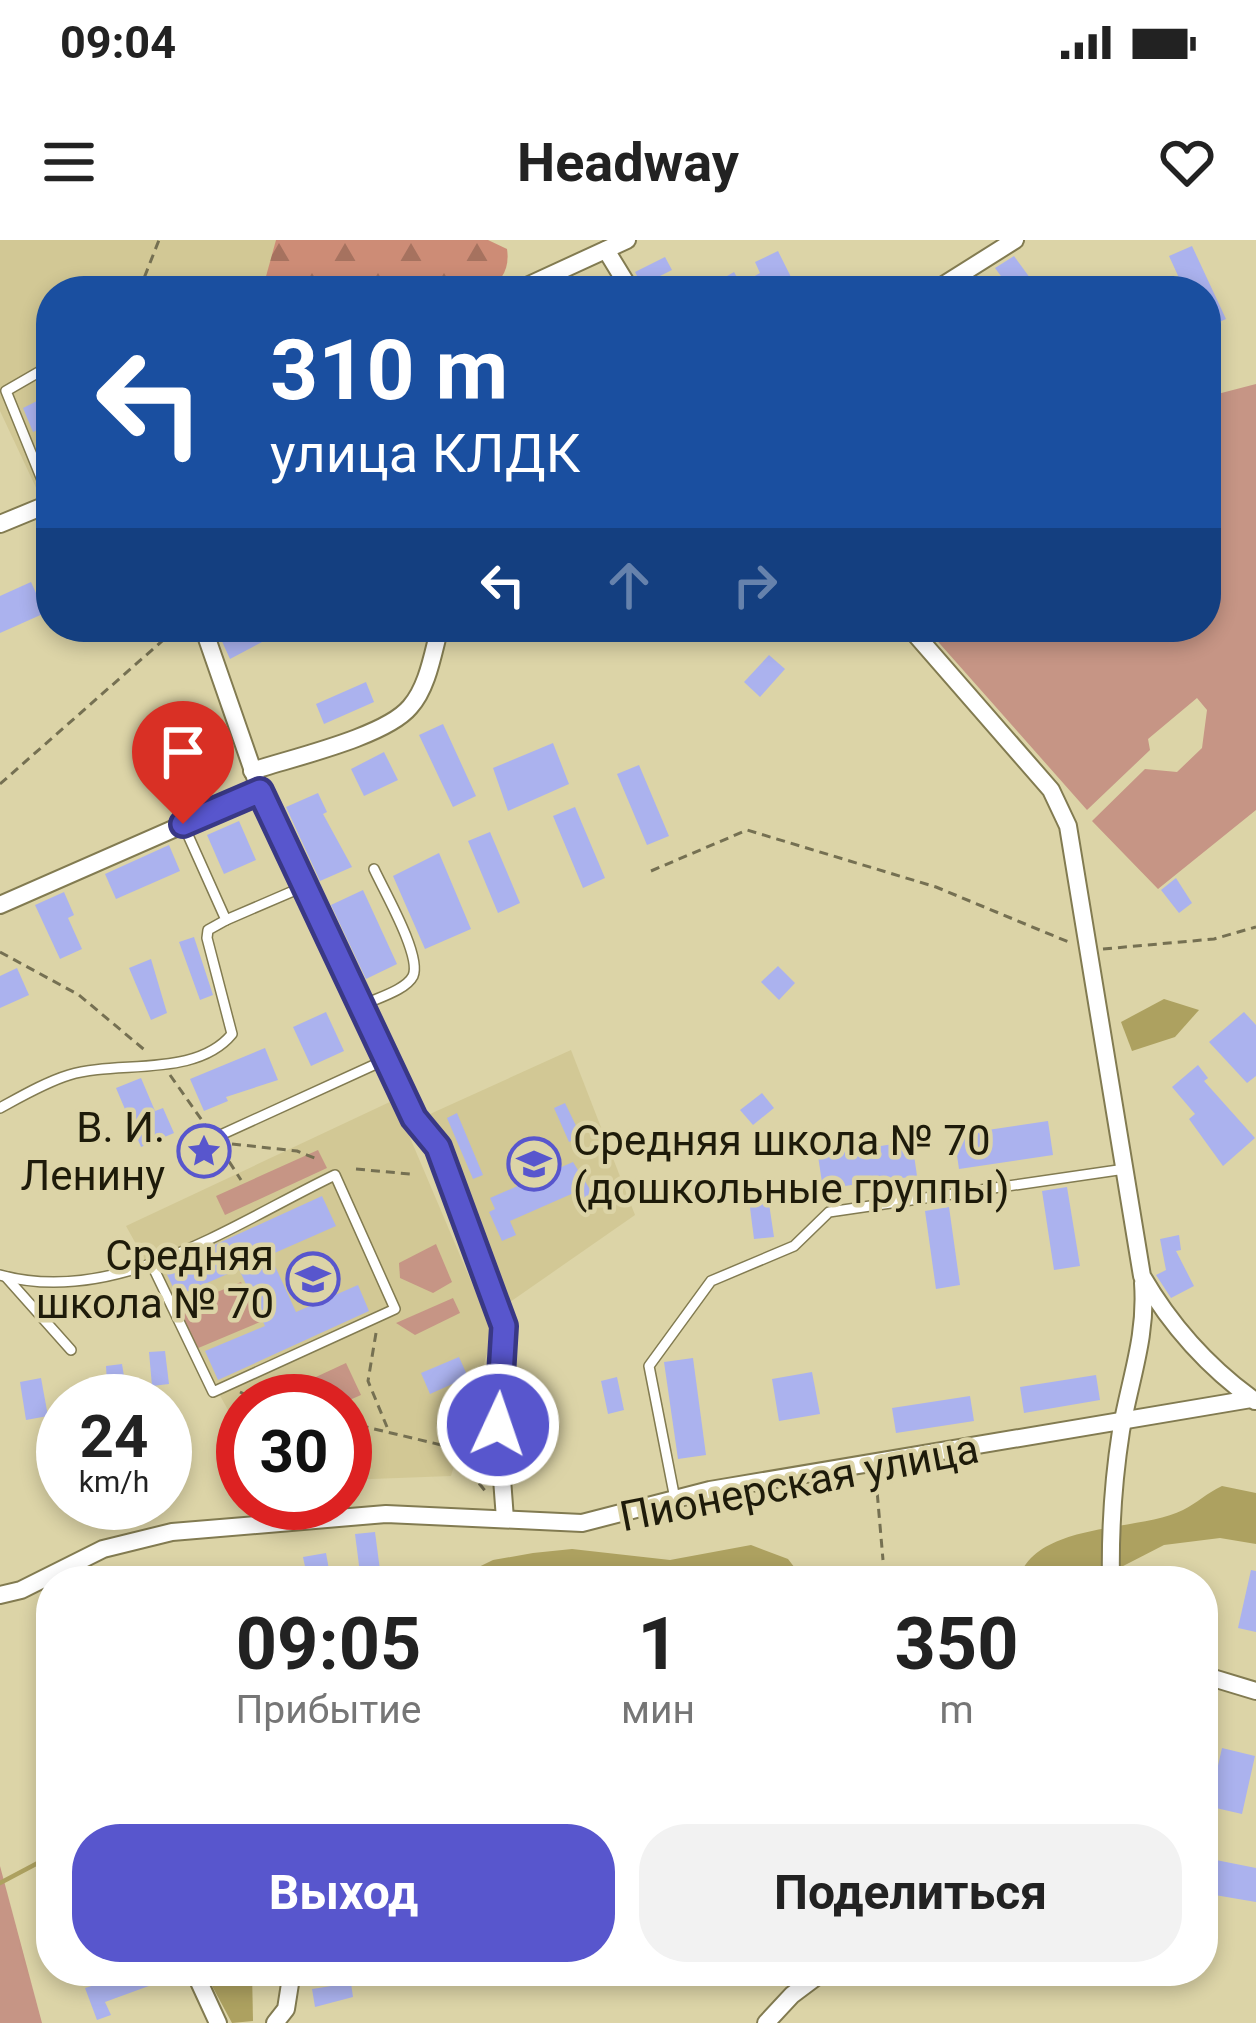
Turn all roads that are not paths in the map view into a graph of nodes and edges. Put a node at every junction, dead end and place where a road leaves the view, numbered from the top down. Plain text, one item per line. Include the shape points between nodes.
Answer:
1 (1015, 240) edge
2 (615, 244) edge
3 (548, 276) edge
4 (626, 276) edge
5 (958, 276) edge
6 (36, 374) edge
7 (36, 465) edge
8 (36, 508) edge
9 (0, 524) edge
10 (208, 642) edge
11 (436, 642) edge
12 (922, 642) edge
13 (252, 771) junction
14 (260, 791) junction
15 (183, 824) junction
16 (374, 869) dead end
17 (305, 886) junction
18 (0, 905) edge
19 (226, 920) junction
20 (363, 1005) junction
21 (387, 1059) junction
22 (0, 1108) edge
23 (216, 1141) road end
24 (1125, 1169) junction
25 (151, 1263) junction
26 (3, 1276) edge
27 (1142, 1276) junction
28 (71, 1350) dead end
29 (1253, 1400) edge
30 (1122, 1424) junction
31 (675, 1499) junction
32 (504, 1513) junction
33 (69, 1566) edge
34 (1111, 1566) edge
35 (36, 1582) edge
36 (0, 1595) edge
37 (1218, 1680) edge
38 (1256, 1691) edge
39 (201, 1986) edge
40 (290, 1986) edge
41 (803, 1986) edge
42 (218, 2023) edge
43 (274, 2023) edge
44 (766, 2023) edge

1 - 5 street
2 - 3 street
2 - 4 street
6 - 7 lane via 6,391
8 - 9 street
10 - 13 street
11 - 13 street via 410,708 376,729
12 - 24 street via 1051,790 1068,826
13 - 14 street
14 - 15 street
14 - 17 street
15 - 18 street
15 - 19 lane
16 - 20 lane via 415,968 408,982
17 - 19 lane
17 - 20 street
19 - 22 lane via 207,938 232,1034 224,1042 164,1066 71,1075
20 - 21 street
21 - 23 lane
21 - 32 street via 414,1118 438,1147 504,1326
24 - 27 street
24 - 31 lane via 829,1212 794,1246 711,1281 649,1366
25 - 25 lane via 335,1175 394,1309 213,1392
25 - 26 lane via 108,1280 43,1285
26 - 28 lane
27 - 29 street via 1163,1313
27 - 30 street via 1146,1322
29 - 30 street, Пионерская улица
30 - 31 street, Пионерская улица
30 - 34 street
31 - 32 street, Пионерская улица via 582,1523
32 - 33 street, Пионерская улица via 172,1532
35 - 36 street, Пионерская улица
37 - 38 street
39 - 42 street
40 - 43 street
41 - 44 street

